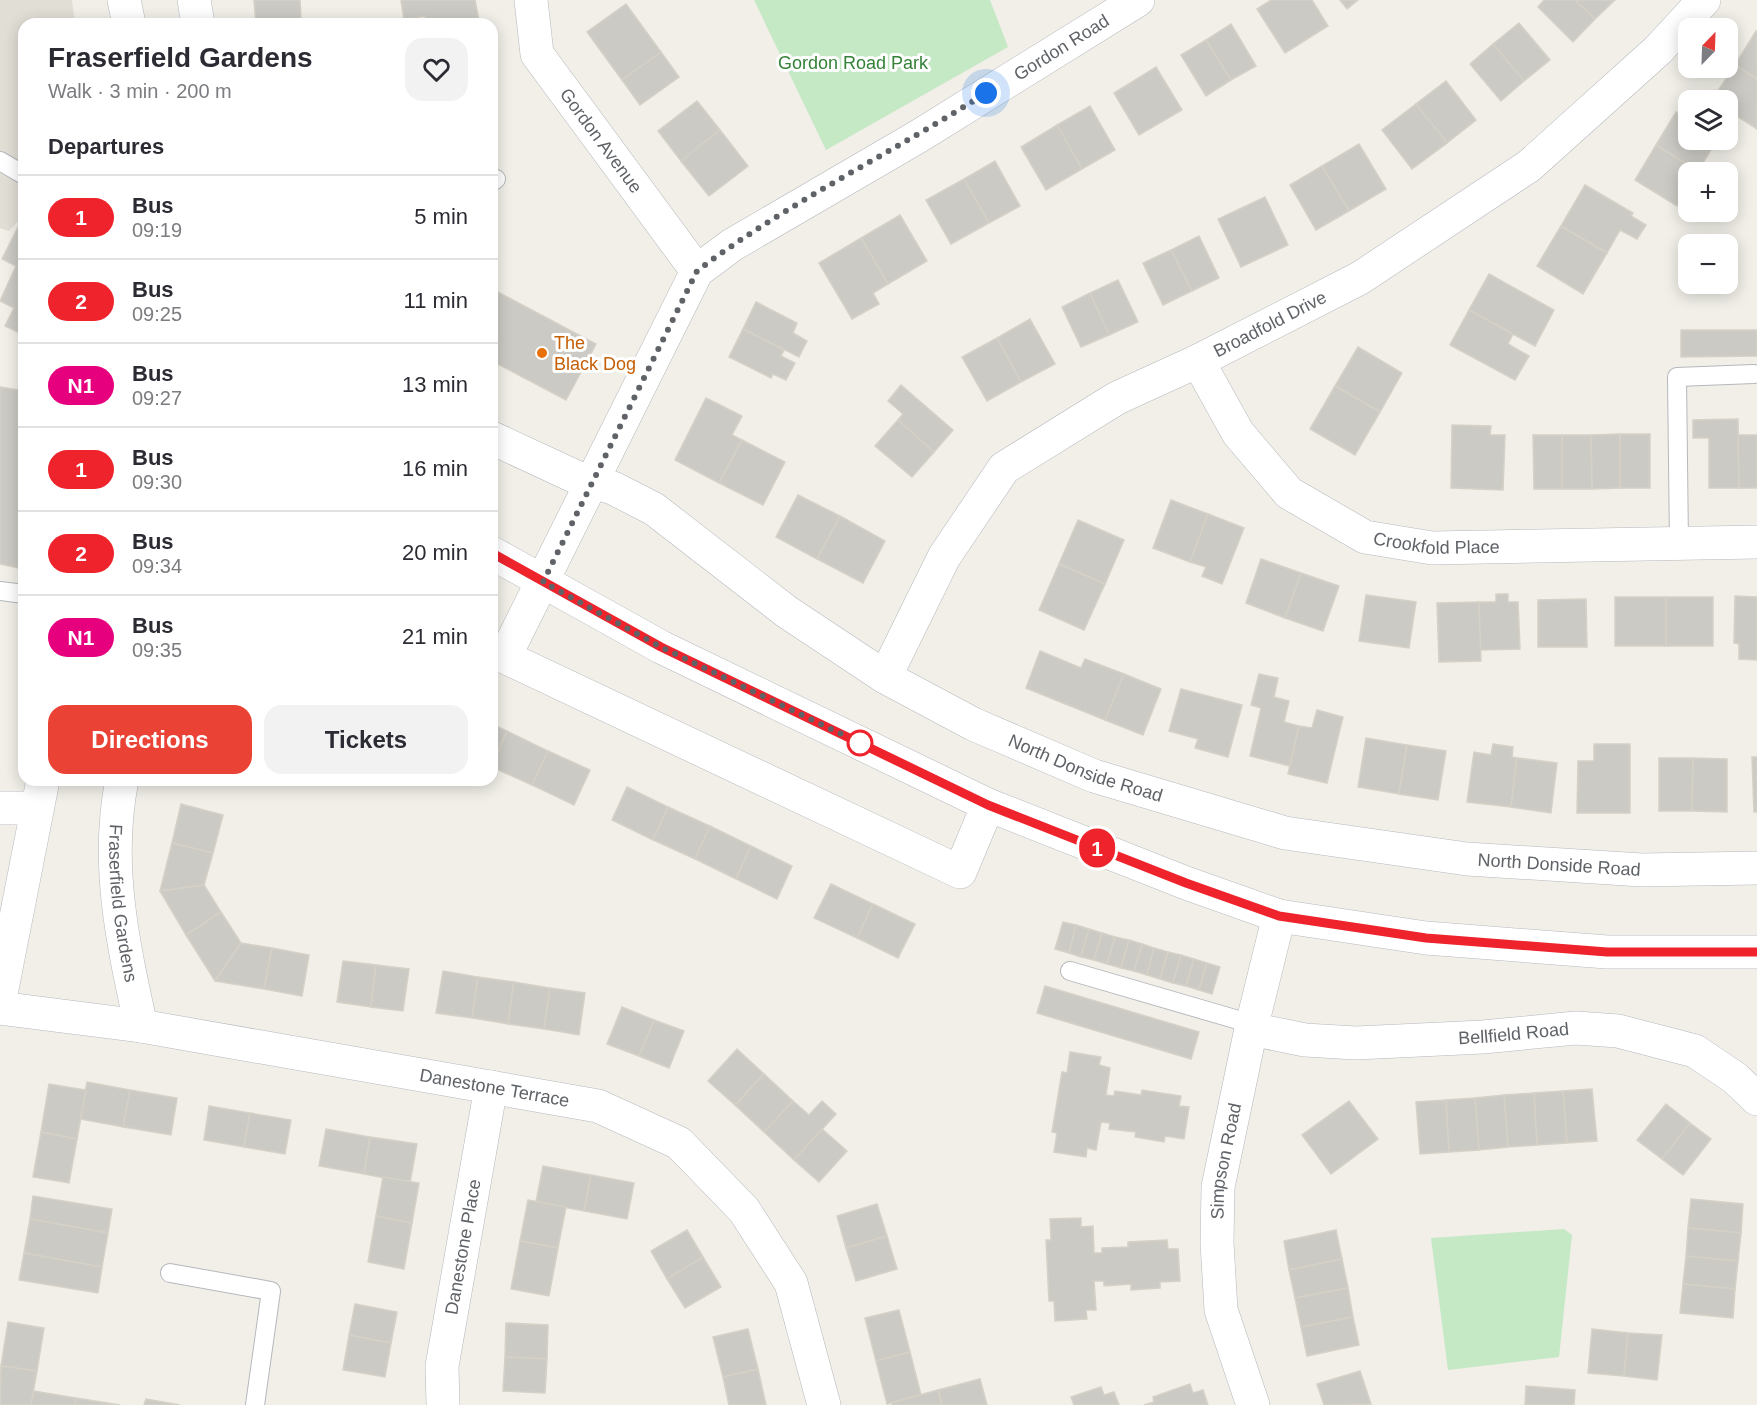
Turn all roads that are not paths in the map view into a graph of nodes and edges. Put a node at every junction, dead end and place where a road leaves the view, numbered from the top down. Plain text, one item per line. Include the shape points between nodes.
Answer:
1 (124, 0) edge
2 (194, 0) edge
3 (531, 0) edge
4 (1138, 0) edge
5 (1704, 0) edge
6 (128, 18) edge
7 (197, 18) edge
8 (0, 161) edge
9 (18, 172) edge
10 (697, 271) junction
11 (1198, 361) junction
12 (1754, 374) dead end
13 (498, 441) edge
14 (593, 482) junction
15 (1757, 542) edge
16 (1679, 544) junction
17 (498, 556) edge
18 (543, 582) junction
19 (0, 591) edge
20 (18, 593) edge
21 (499, 654) edge
22 (885, 677) junction
23 (121, 786) edge
24 (39, 794) edge
25 (988, 805) junction
26 (0, 808) edge
27 (1757, 868) edge
28 (1279, 916) junction
29 (1757, 952) edge
30 (1070, 971) dead end
31 (0, 999) edge
32 (0, 1008) edge
33 (141, 1026) junction
34 (1252, 1027) junction
35 (491, 1087) junction
36 (1757, 1099) edge
37 (170, 1273) dead end
38 (255, 1405) edge
39 (443, 1405) edge
40 (824, 1405) edge
41 (1253, 1405) edge

1 - 6 street
2 - 7 street
3 - 10 street, Gordon Avenue via 537,54
4 - 10 street, Gordon Road via 919,136 732,245
5 - 11 street, Broadfold Drive via 1658,50 1529,166 1360,278
8 - 9 lane
10 - 14 street, Gordon Road
11 - 16 street, Crookfold Place via 1238,433 1289,493 1365,537 1432,548
11 - 22 street, Broadfold Drive via 1117,398 1004,468 944,557
12 - 16 lane via 1677,377
13 - 14 street, North Donside Road
14 - 18 street, Gordon Road
14 - 22 street, North Donside Road via 654,509 787,612
15 - 16 street, Crookfold Place
17 - 18 street
18 - 21 street
18 - 25 street via 661,647
19 - 20 lane
21 - 25 street via 960,872
22 - 27 street, North Donside Road via 973,724 1094,776 1285,833 1467,859 1642,870
23 - 33 street, Fraserfield Gardens via 114,818 117,898
24 - 26 street
24 - 31 street
25 - 28 street
28 - 29 street via 1426,938 1607,952
28 - 34 street, Simpson Road
30 - 34 lane
32 - 33 street, Danestone Terrace
33 - 35 street, Danestone Terrace
34 - 36 street, Bellfield Road via 1305,1040 1356,1042 1576,1028 1618,1031 1695,1051 1736,1078
34 - 41 street, Simpson Road via 1218,1187 1216,1243 1221,1310
35 - 39 street, Danestone Place via 442,1366
35 - 40 street, Danestone Terrace via 598,1106 679,1143 744,1210 791,1282
37 - 38 lane via 271,1291

